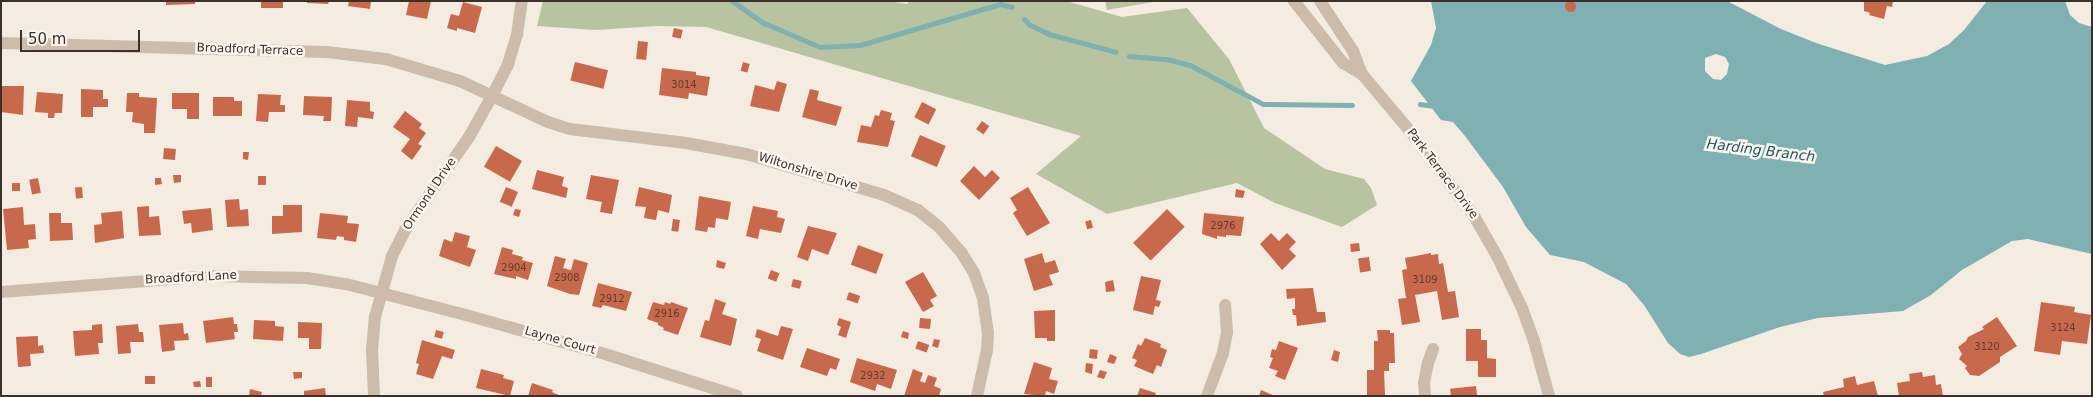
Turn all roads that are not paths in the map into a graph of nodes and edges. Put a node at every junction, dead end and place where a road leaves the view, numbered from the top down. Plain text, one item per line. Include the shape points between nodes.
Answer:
1 (522, 1) edge
2 (1294, 1) edge
3 (1320, 1) edge
4 (1, 43) edge
5 (1362, 74) junction
6 (492, 96) junction
7 (1, 292) edge
8 (380, 293) junction
9 (1225, 305) dead end
10 (1433, 349) dead end
11 (374, 396) edge
12 (737, 396) edge
13 (977, 396) edge
14 (1208, 396) edge
15 (1425, 396) edge
16 (1549, 396) edge

1 - 6 street, Ormond Drive via 508,64
2 - 5 street, Park Terrace Drive via 1343,63
3 - 5 street, Park Terrace Drive via 1353,51
4 - 6 street, Broadford Terrace via 327,52 395,62 443,74
5 - 16 street, Park Terrace Drive via 1429,154 1479,224 1522,308
6 - 8 street, Ormond Drive via 469,137 405,230
6 - 13 street, Wiltonshire Drive via 570,129 746,154 884,195 918,210 961,252 974,273 983,298 987,316 987,350
7 - 8 street, Broadford Lane via 212,276 258,276 307,278
8 - 11 street, Ormond Drive via 372,350
8 - 12 street, Layne Court via 589,350
9 - 14 street via 1227,332
10 - 15 street via 1424,383

